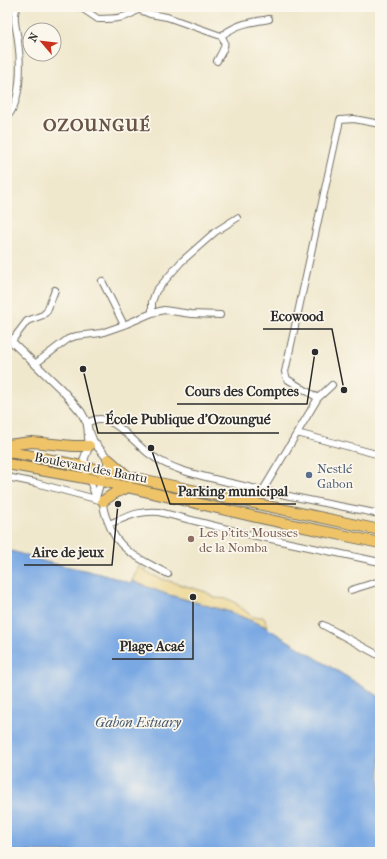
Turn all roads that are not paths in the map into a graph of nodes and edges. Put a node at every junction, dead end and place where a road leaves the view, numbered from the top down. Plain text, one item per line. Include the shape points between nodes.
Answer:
1 (18, 7) edge
2 (80, 7) edge
3 (139, 8) edge
4 (269, 19) dead end
5 (221, 36) junction
6 (217, 61) dead end
7 (7, 117) edge
8 (380, 124) edge
9 (237, 218) dead end
10 (102, 282) dead end
11 (55, 290) dead end
12 (152, 313) junction
13 (220, 315) dead end
14 (124, 325) junction
15 (9, 340) edge
16 (35, 364) junction
17 (332, 385) dead end
18 (318, 398) junction
19 (88, 426) junction
20 (297, 434) junction
21 (7, 445) edge
22 (88, 446) junction
23 (7, 452) edge
24 (380, 455) edge
25 (108, 459) junction
26 (7, 464) edge
27 (86, 466) junction
28 (105, 470) junction
29 (129, 476) junction
30 (7, 478) edge
31 (88, 478) junction
32 (101, 481) junction
33 (129, 487) junction
34 (263, 490) junction
35 (100, 499) junction
36 (380, 514) edge
37 (109, 524) junction
38 (380, 530) edge
39 (380, 543) edge
40 (380, 562) edge
41 (168, 574) dead end
42 (380, 581) edge
43 (351, 590) dead end
44 (323, 625) dead end
45 (380, 656) edge

1 - 7 street via 15,16 20,55 19,80 13,107
2 - 3 street via 98,20 124,17
3 - 5 street via 150,14 167,17
4 - 5 street via 233,27
5 - 6 street via 225,44
8 - 18 street via 354,119 340,120 284,372 287,379
9 - 12 street via 215,232 180,262 156,291
10 - 14 street
11 - 15 street via 47,311 27,321
12 - 13 street via 164,310
12 - 14 street
14 - 16 street via 93,335 68,339
15 - 16 street
16 - 19 street via 70,397
17 - 18 street
18 - 20 street
19 - 22 street
19 - 25 street via 93,441
19 - 34 street via 100,419 108,421 158,460 178,469
20 - 24 street
20 - 34 street
21 - 22 highway via 32,442
22 - 27 street via 85,454
23 - 27 highway, Boulevard des Bantu
25 - 28 street
25 - 29 highway
26 - 31 highway, Boulevard des Bantu
27 - 28 highway, Boulevard des Bantu
27 - 31 street
28 - 29 highway, Boulevard des Bantu
28 - 32 street
29 - 38 highway, Boulevard des Bantu
30 - 35 street
31 - 32 highway, Boulevard des Bantu
31 - 35 street
32 - 33 highway, Boulevard des Bantu
32 - 35 street
33 - 35 highway
33 - 39 highway, Boulevard des Bantu
34 - 36 street
35 - 37 street
37 - 40 street via 140,512 159,512 247,534
37 - 41 street via 113,534 126,550
42 - 43 street
44 - 45 street

